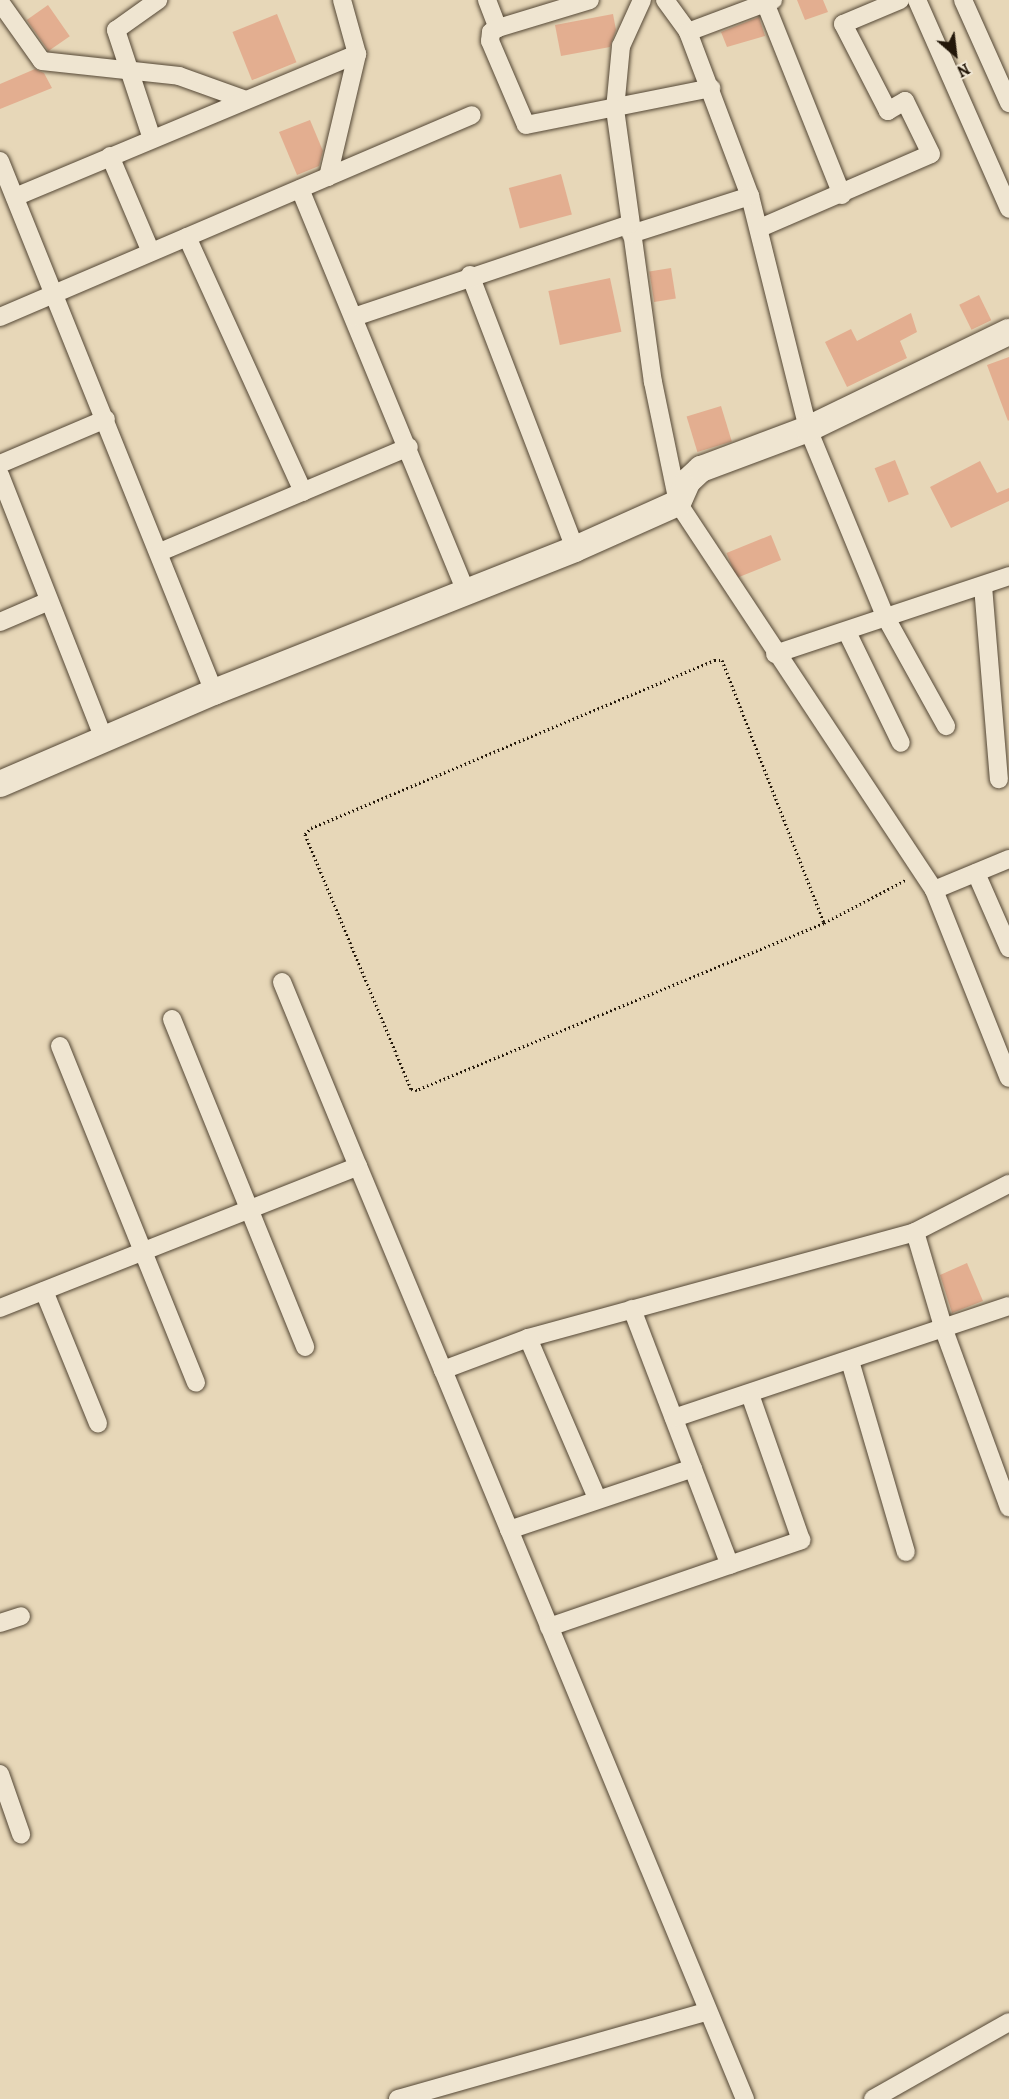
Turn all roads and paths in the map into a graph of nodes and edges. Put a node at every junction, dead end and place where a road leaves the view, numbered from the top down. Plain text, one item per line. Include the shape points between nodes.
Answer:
1 (158, 0) edge
2 (342, 0) edge
3 (487, 0) edge
4 (590, 0) edge
5 (642, 0) edge
6 (666, 0) edge
7 (900, 0) edge
8 (917, 0) edge
9 (963, 0) edge
10 (767, 1) edge
11 (0, 2) edge
12 (498, 28) junction
13 (688, 32) junction
14 (357, 54) junction
15 (129, 74) junction
16 (711, 88) junction
17 (246, 100) junction
18 (1009, 102) edge
19 (615, 109) junction
20 (472, 115) dead end
21 (152, 140) junction
22 (110, 156) junction
23 (0, 160) edge
24 (328, 177) junction
25 (300, 189) junction
26 (842, 195) junction
27 (15, 196) junction
28 (750, 196) junction
29 (1009, 209) edge
30 (760, 228) junction
31 (630, 229) junction
32 (188, 237) junction
33 (151, 252) junction
34 (470, 275) junction
35 (55, 294) junction
36 (0, 317) edge
37 (354, 317) junction
38 (1009, 332) edge
39 (106, 419) junction
40 (808, 429) junction
41 (409, 447) junction
42 (0, 464) edge
43 (0, 476) edge
44 (303, 492) junction
45 (678, 503) junction
46 (574, 549) junction
47 (160, 552) junction
48 (1009, 576) edge
49 (983, 586) junction
50 (466, 592) junction
51 (49, 601) junction
52 (885, 616) junction
53 (0, 622) edge
54 (847, 632) junction
55 (776, 654) junction
56 (214, 692) junction
57 (946, 726) dead end
58 (104, 739) junction
59 (901, 743) dead end
60 (999, 778) dead end
61 (0, 784) edge
62 (1009, 859) edge
63 (919, 873) junction
64 (976, 873) junction
65 (934, 890) junction
66 (824, 923) junction
67 (1009, 948) edge
68 (282, 982) dead end
69 (172, 1019) dead end
70 (60, 1046) dead end
71 (1009, 1078) edge
72 (358, 1166) junction
73 (1009, 1184) edge
74 (249, 1209) junction
75 (915, 1232) junction
76 (141, 1252) junction
77 (44, 1291) junction
78 (1009, 1306) edge
79 (0, 1308) edge
80 (632, 1309) junction
81 (944, 1330) junction
82 (528, 1338) junction
83 (305, 1347) dead end
84 (850, 1361) junction
85 (443, 1370) junction
86 (196, 1383) dead end
87 (750, 1394) junction
88 (674, 1418) junction
89 (98, 1423) dead end
90 (1001, 1457) edge
91 (693, 1468) junction
92 (597, 1498) junction
93 (1009, 1508) edge
94 (509, 1530) junction
95 (906, 1552) dead end
96 (730, 1565) junction
97 (21, 1616) dead end
98 (0, 1623) edge
99 (549, 1627) junction
100 (0, 1774) edge
101 (21, 1834) dead end
102 (708, 2011) junction
103 (1009, 2022) edge
104 (398, 2099) edge
105 (745, 2099) edge
106 (873, 2099) edge

1 - 15 street via 116,30
2 - 14 street
3 - 12 street
4 - 12 street
5 - 19 street via 621,46
6 - 13 street
7 - 26 street via 843,24 888,111 905,101 931,154
8 - 29 street
9 - 18 street
10 - 13 street
10 - 26 street
11 - 15 street via 42,61
12 - 19 street via 491,32 490,41 526,125
13 - 16 street
14 - 17 street
14 - 24 street
15 - 17 street via 179,76
15 - 21 street
16 - 19 street
16 - 28 street
17 - 21 street
19 - 31 street
20 - 24 street
21 - 22 street
22 - 27 street
22 - 33 street
23 - 27 street
24 - 25 street
25 - 32 street
25 - 37 street
26 - 30 street
27 - 35 street
28 - 30 street
28 - 31 street
30 - 40 street via 779,322
31 - 34 street
31 - 45 street via 653,382
32 - 33 street
32 - 44 street
33 - 35 street
34 - 37 street
34 - 46 street
35 - 36 street
35 - 39 street
37 - 41 street
38 - 40 main road
39 - 42 street
39 - 47 street
40 - 45 main road via 701,469 688,481
40 - 52 street
41 - 44 street
41 - 50 street
43 - 51 street
44 - 47 street
45 - 46 main road
45 - 55 street
46 - 50 main road
47 - 56 street
48 - 49 street
49 - 52 street
49 - 60 street
50 - 56 main road
51 - 53 street
51 - 58 street
52 - 54 street
52 - 57 street
54 - 55 street
54 - 59 street
55 - 63 street
56 - 58 main road
58 - 61 main road
62 - 64 street
63 - 65 street
63 - 66 path
64 - 65 street
64 - 67 street
65 - 71 street
66 - 66 path via 722,660 714,660 344,814 305,834 411,1089 417,1090
68 - 72 street
69 - 74 street
70 - 76 street
72 - 74 street
72 - 85 street
73 - 75 street
74 - 76 street
74 - 83 street
75 - 80 street
75 - 81 street
76 - 77 street
76 - 86 street
77 - 79 street
77 - 89 street
78 - 81 street
80 - 82 street
80 - 88 street
81 - 84 street
81 - 90 street
82 - 85 street
82 - 92 street
84 - 87 street
84 - 95 street
85 - 94 street
87 - 88 street
87 - 96 street via 801,1540
88 - 91 street
90 - 93 street
91 - 92 street
91 - 96 street
92 - 94 street
94 - 99 street
96 - 99 street
97 - 98 street
99 - 102 street
100 - 101 street
102 - 104 street
102 - 105 street
103 - 106 street

